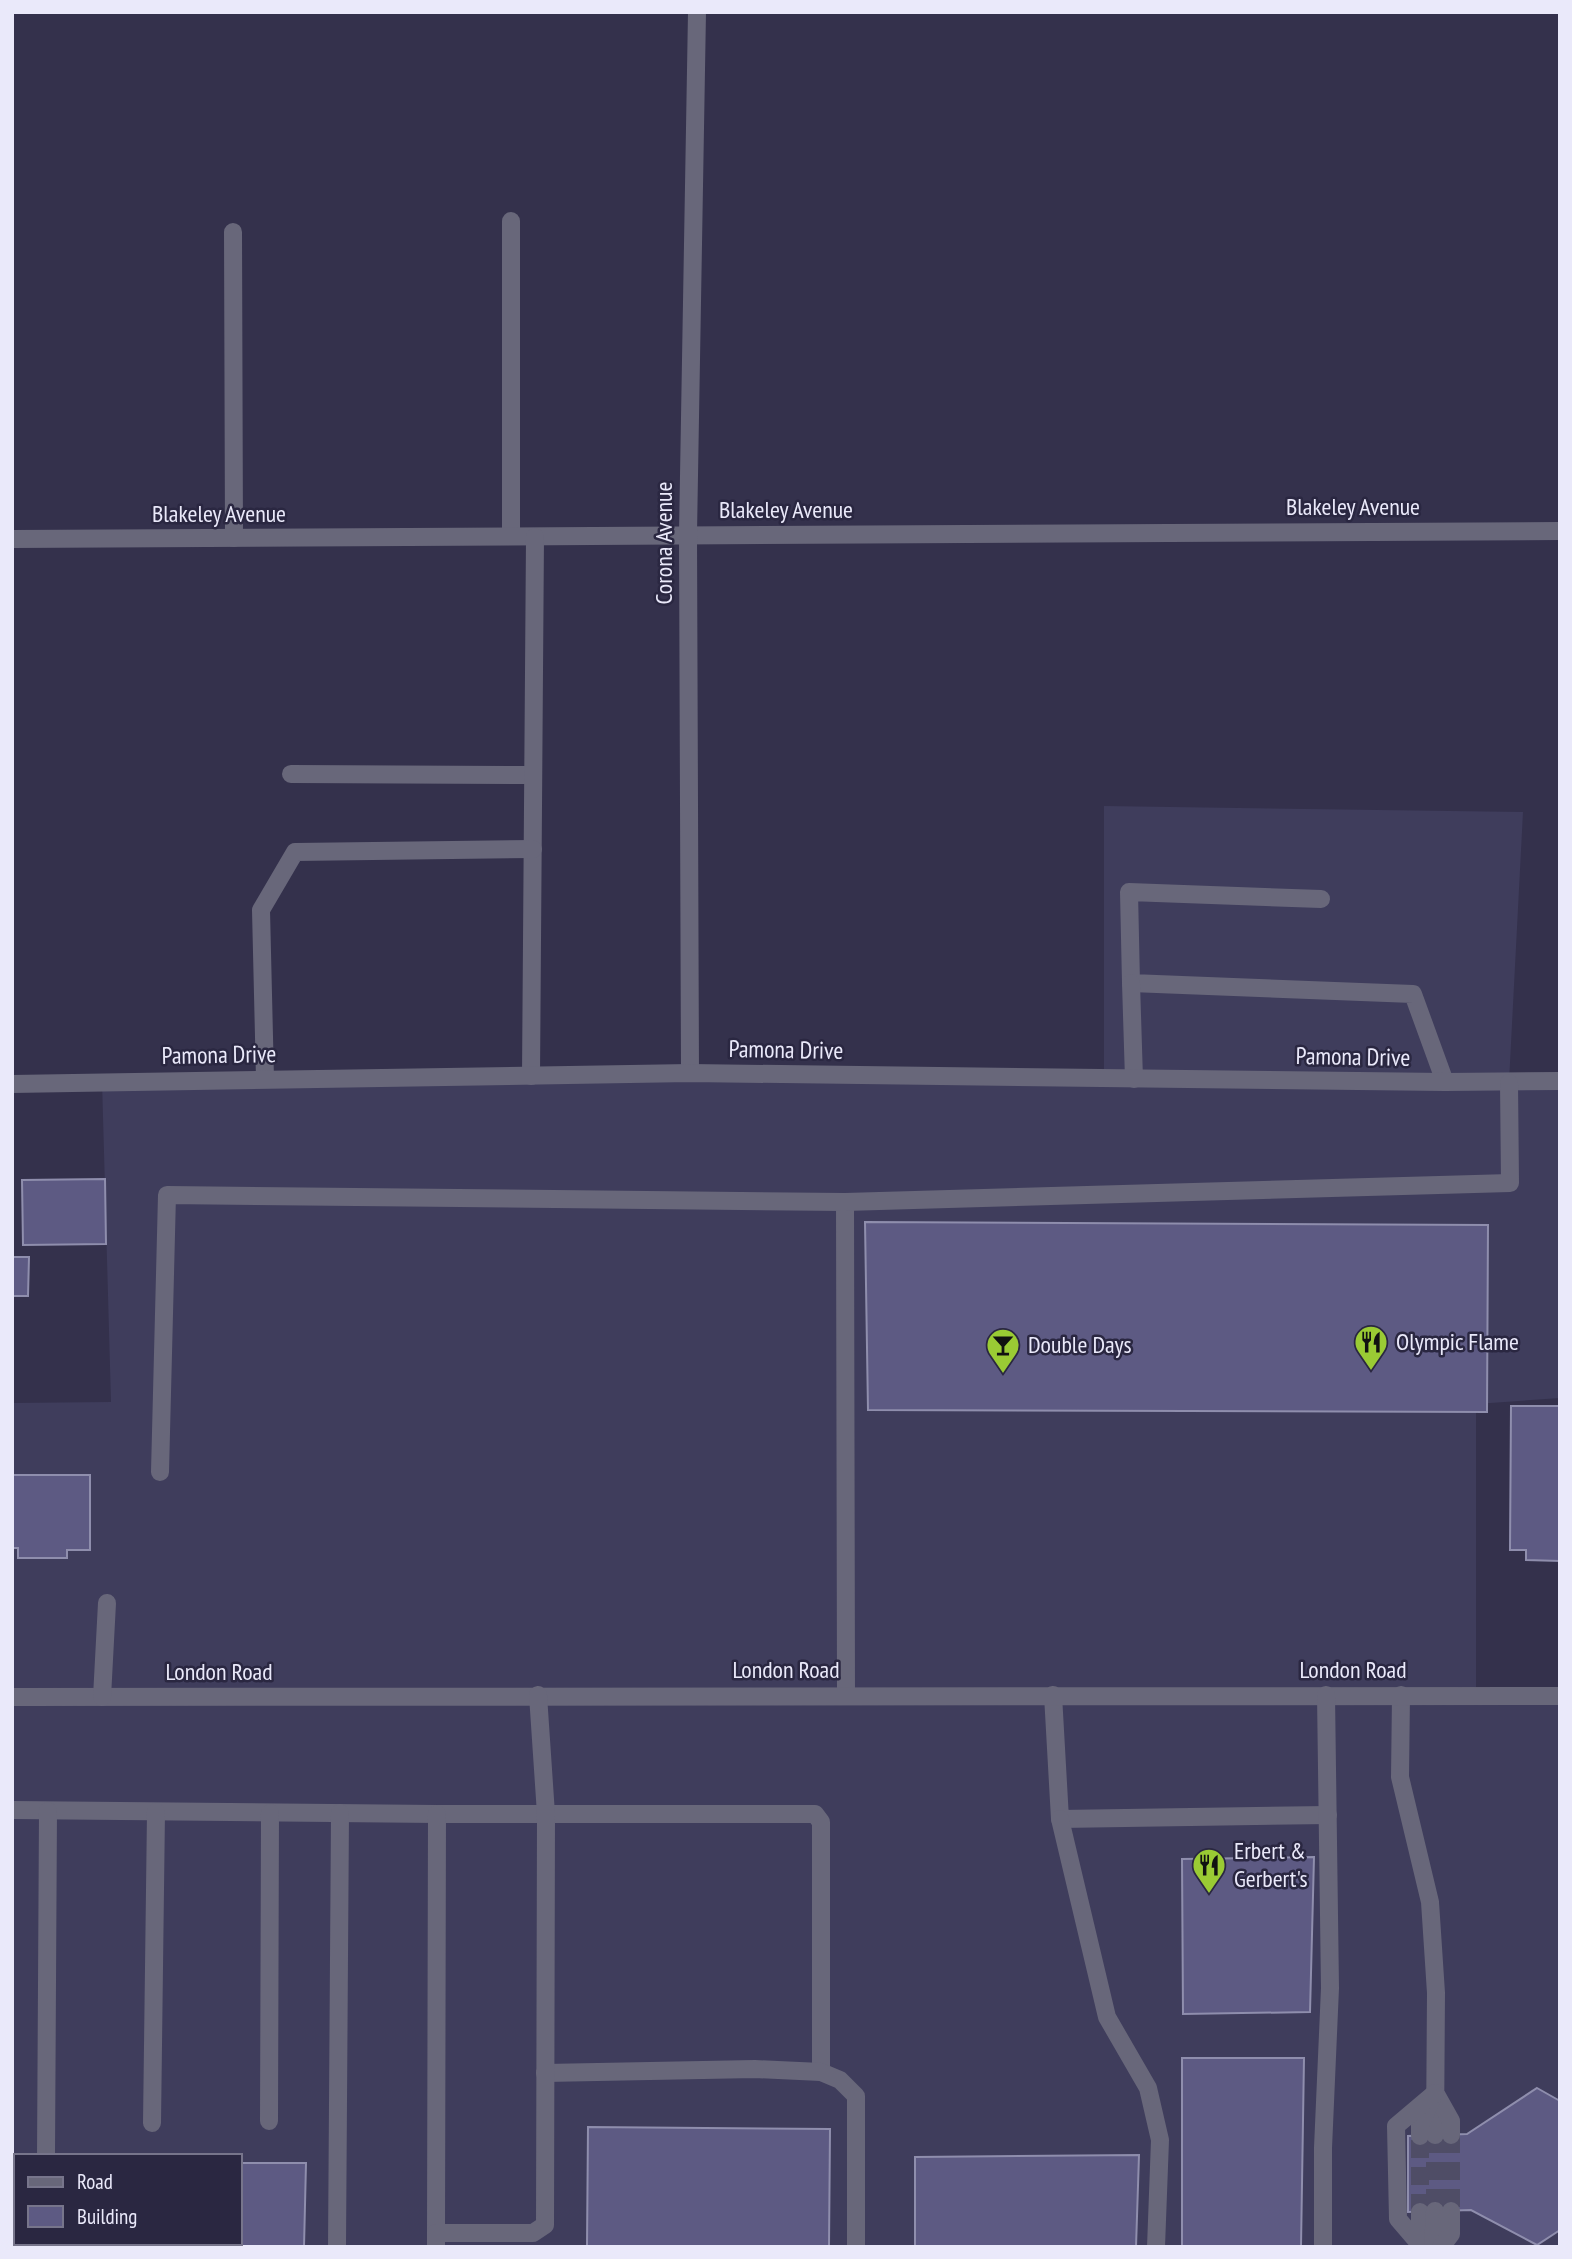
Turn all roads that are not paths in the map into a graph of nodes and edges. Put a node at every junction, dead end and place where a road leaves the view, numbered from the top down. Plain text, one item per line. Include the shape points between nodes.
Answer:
1 (697, 12) edge
2 (512, 221) dead end
3 (233, 232) dead end
4 (1560, 531) edge
5 (688, 534) junction
6 (512, 536) junction
7 (535, 537) junction
8 (234, 538) junction
9 (12, 539) edge
10 (292, 774) dead end
11 (533, 775) junction
12 (533, 849) junction
13 (1321, 899) dead end
14 (1131, 983) junction
15 (690, 1073) junction
16 (531, 1076) junction
17 (265, 1079) junction
18 (1134, 1079) junction
19 (1560, 1081) edge
20 (1445, 1082) junction
21 (1509, 1083) junction
22 (12, 1084) edge
23 (845, 1202) junction
24 (160, 1472) dead end
25 (107, 1604) dead end
26 (538, 1695) junction
27 (846, 1695) junction
28 (1053, 1695) junction
29 (1326, 1695) junction
30 (1401, 1695) junction
31 (1560, 1696) edge
32 (12, 1697) edge
33 (102, 1697) junction
34 (12, 1810) edge
35 (48, 1811) junction
36 (156, 1812) junction
37 (270, 1813) junction
38 (340, 1813) junction
39 (437, 1814) junction
40 (546, 1814) junction
41 (1328, 1815) junction
42 (1060, 1819) junction
43 (821, 2072) junction
44 (545, 2073) junction
45 (1435, 2093) junction
46 (269, 2121) dead end
47 (152, 2123) dead end
48 (1435, 2135) tunnel mouth
49 (46, 2154) edge
50 (436, 2240) edge
51 (338, 2247) edge
52 (856, 2247) edge
53 (1156, 2247) edge
54 (1323, 2247) edge
55 (1422, 2247) edge
56 (1430, 2247) edge
57 (1441, 2247) edge

1 - 5 street, Corona Avenue
2 - 6 street
3 - 8 street
4 - 5 street, Blakeley Avenue
5 - 7 street, Blakeley Avenue
5 - 15 street, Corona Avenue
6 - 7 street, Blakeley Avenue
6 - 8 street, Blakeley Avenue
7 - 11 street
8 - 9 street, Blakeley Avenue
10 - 11 street
11 - 12 street
12 - 16 street
12 - 17 street via 295,852 261,910
13 - 14 street via 1129,892
14 - 18 street
14 - 20 street via 1413,994
15 - 16 street, Pamona Drive
15 - 18 street, Pamona Drive
16 - 17 street, Pamona Drive
17 - 22 street, Pamona Drive
18 - 20 street, Pamona Drive
19 - 21 street, Pamona Drive
20 - 21 street, Pamona Drive
21 - 23 street via 1510,1183
23 - 24 street via 166,1195
23 - 27 street
25 - 33 street
26 - 27 street, London Road
26 - 33 street, London Road
26 - 40 street
27 - 28 street, London Road
28 - 29 street, London Road
28 - 42 street
29 - 30 street, London Road
29 - 41 street
30 - 31 street, London Road
30 - 45 street via 1399,1777 1430,1902 1436,1993
32 - 33 street, London Road
34 - 35 street
35 - 36 street
35 - 49 street
36 - 37 street
36 - 47 street
37 - 38 street
37 - 46 street
38 - 39 street
38 - 51 street
39 - 40 street
39 - 50 street
40 - 43 street via 815,1814 821,1822
40 - 44 street
41 - 42 street
41 - 54 street via 1330,1988
42 - 53 street via 1107,2017 1148,2088 1160,2140
43 - 44 street
43 - 52 street via 840,2080 856,2096
44 - 50 street via 545,2225 533,2233
45 - 48 street
45 - 55 street via 1396,2126 1398,2218
56 - 57 street via 1420,2224 1435,2211 1451,2234

